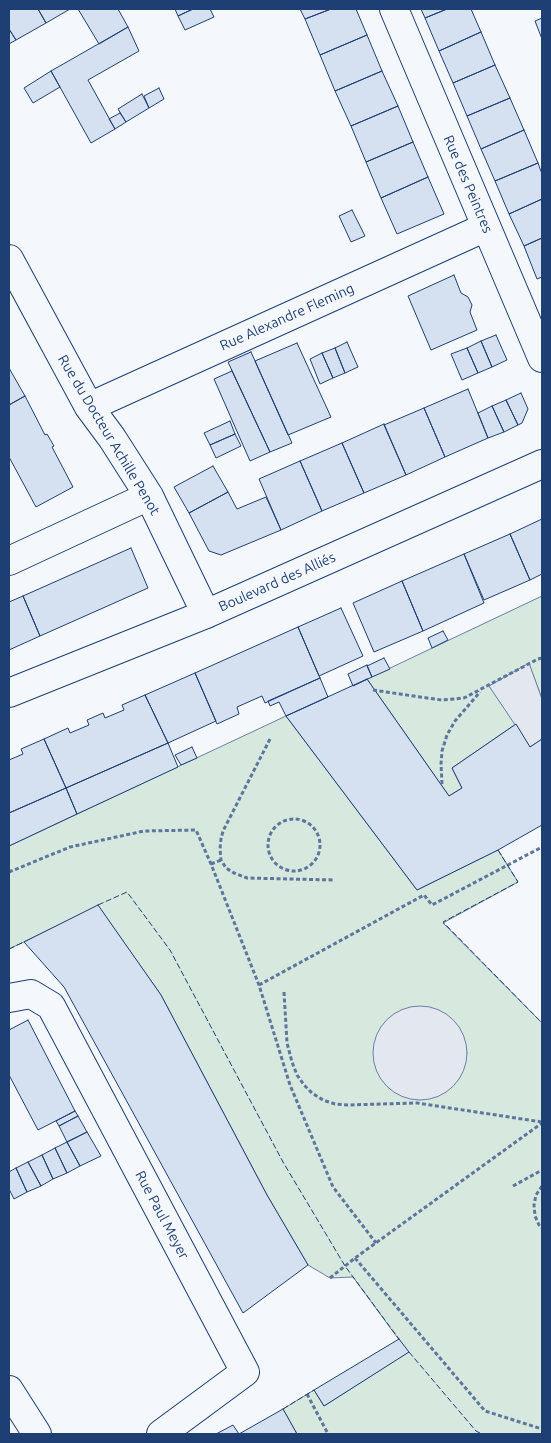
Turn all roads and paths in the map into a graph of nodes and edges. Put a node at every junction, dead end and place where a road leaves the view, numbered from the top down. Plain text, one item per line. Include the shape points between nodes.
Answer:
1 (394, 9) edge
2 (486, 227) junction
3 (9, 259) edge
4 (542, 358) edge
5 (89, 407) junction
6 (542, 464) edge
7 (149, 496) junction
8 (9, 561) edge
9 (206, 614) junction
10 (542, 658) edge
11 (373, 690) dead end
12 (482, 690) junction
13 (9, 693) edge
14 (270, 739) dead end
15 (442, 784) dead end
16 (542, 847) edge
17 (221, 860) junction
18 (211, 864) junction
19 (293, 871) junction
20 (9, 872) edge
21 (292, 879) junction
22 (334, 880) dead end
23 (259, 985) junction
24 (284, 992) dead end
25 (9, 998) edge
26 (295, 1069) junction
27 (286, 1072) junction
28 (542, 1122) edge
29 (542, 1170) edge
30 (513, 1186) dead end
31 (542, 1186) edge
32 (542, 1228) edge
33 (376, 1243) junction
34 (355, 1258) junction
35 (330, 1278) dead end
36 (9, 1390) edge
37 (307, 1394) dead end
38 (542, 1429) edge
39 (37, 1434) edge
40 (161, 1434) edge
41 (328, 1434) edge

1 - 2 street, Rue des Peintres
2 - 4 street, Rue des Peintres
2 - 5 street, Rue Alexandre Fleming
3 - 5 street, Rue du Docteur Achille Penot
5 - 7 street, Rue du Docteur Achille Penot
6 - 9 street, Boulevard des Alliés
7 - 8 street
7 - 9 street, Rue du Docteur Achille Penot
9 - 13 street, Boulevard des Alliés
10 - 12 path
11 - 12 path via 442,700 464,698
12 - 15 path via 447,735 442,751
14 - 17 path via 223,831
16 - 23 path via 432,905 424,895
17 - 18 path
17 - 21 path via 226,868 247,878
18 - 20 path via 196,830 144,831 70,847
18 - 23 path
19 - 19 path via 309,866 319,852 319,836 308,822 300,819 283,821 276,826 269,842 272,858 285,869
19 - 21 path
21 - 22 path
23 - 27 path
24 - 26 path via 287,1042
25 - 40 street, Rue Paul Meyer via 31,994 51,1006 245,1372
26 - 27 path
26 - 28 path via 312,1093 335,1104 418,1101
27 - 33 path via 333,1187
28 - 33 path
29 - 30 path
31 - 32 path via 534,1205 535,1216
33 - 34 path
34 - 35 path
34 - 38 path via 485,1411
36 - 39 street
37 - 41 path

